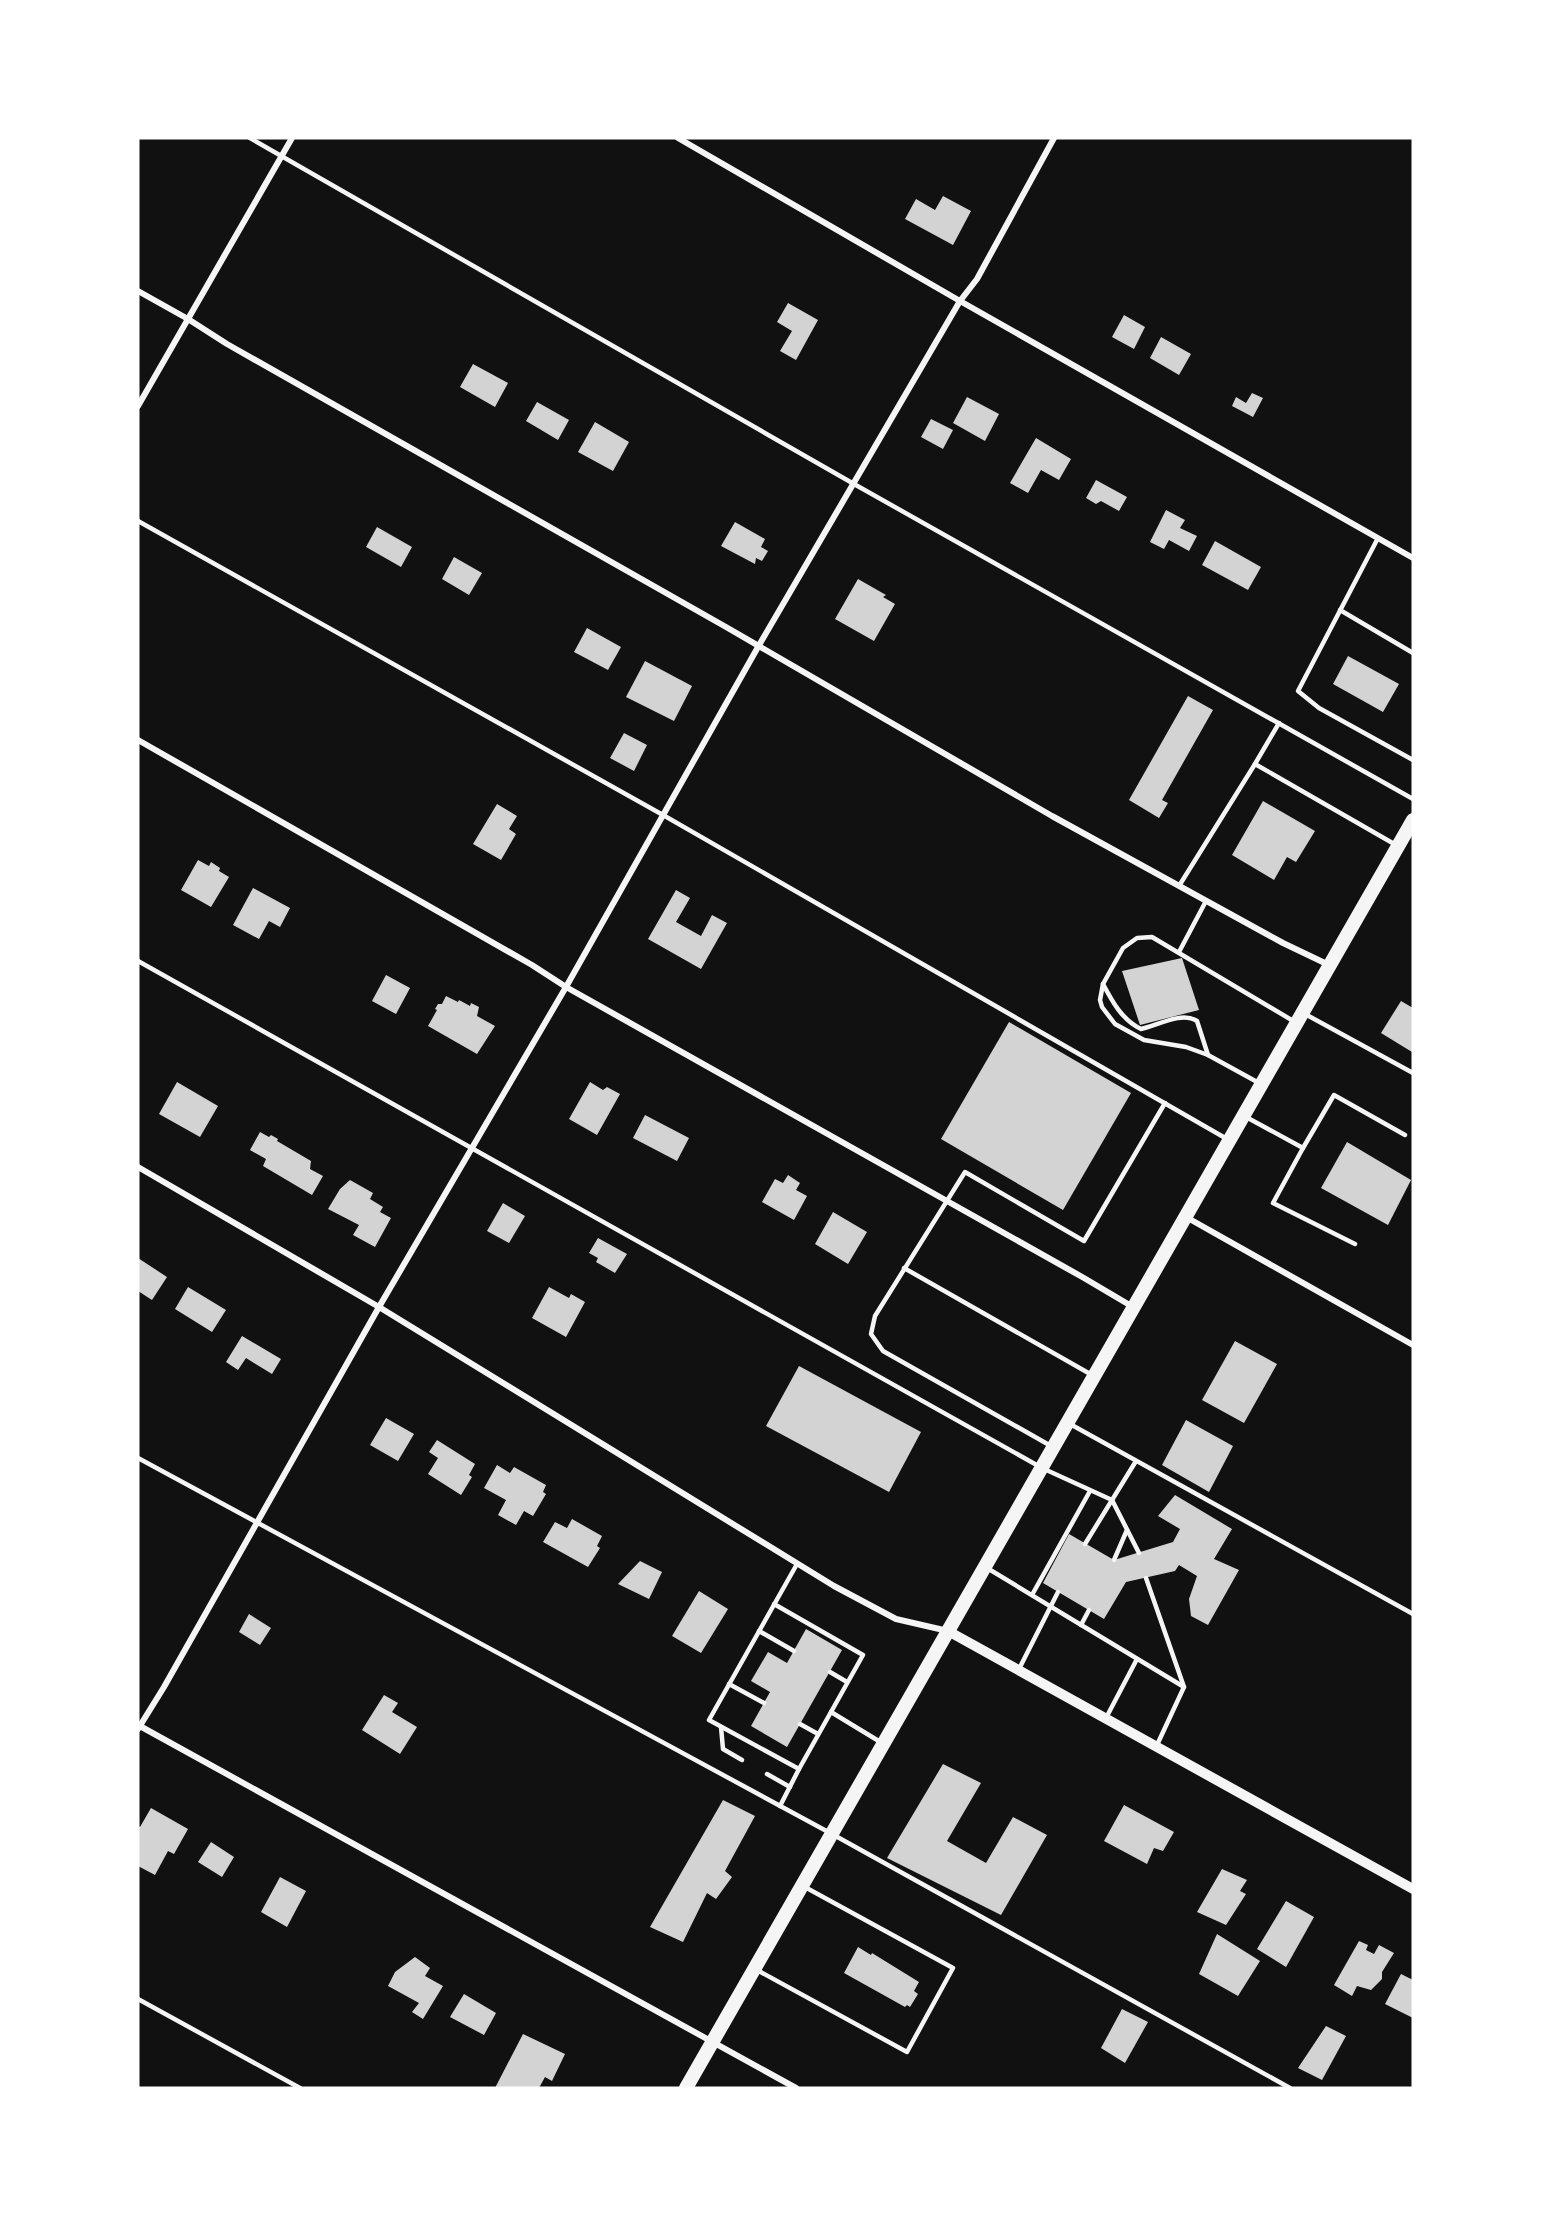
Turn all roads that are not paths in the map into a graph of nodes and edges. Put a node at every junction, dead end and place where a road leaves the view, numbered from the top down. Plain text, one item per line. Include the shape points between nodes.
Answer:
1 (250, 138) edge
2 (292, 138) edge
3 (678, 138) edge
4 (1054, 138) edge
5 (282, 156) junction
6 (138, 291) edge
7 (960, 301) junction
8 (188, 319) junction
9 (138, 406) edge
10 (854, 484) junction
11 (138, 521) edge
12 (1378, 538) junction
13 (1413, 558) edge
14 (1340, 610) junction
15 (758, 647) junction
16 (1413, 653) edge
17 (1279, 723) junction
18 (138, 740) edge
19 (1413, 760) edge
20 (1255, 764) junction
21 (1413, 799) edge
22 (663, 816) junction
23 (1413, 819) edge
24 (1398, 846) junction
25 (1179, 886) junction
26 (1206, 901) junction
27 (1179, 952) junction
28 (138, 962) edge
29 (1329, 966) junction
30 (1103, 984) junction
31 (566, 987) junction
32 (1299, 1018) junction
33 (1208, 1055) junction
34 (1413, 1073) edge
35 (1261, 1084) junction
36 (1165, 1103) junction
37 (1243, 1115) junction
38 (1406, 1135) dead end
39 (1229, 1140) junction
40 (1303, 1148) junction
41 (472, 1149) junction
42 (138, 1167) edge
43 (946, 1201) junction
44 (1186, 1216) junction
45 (1355, 1244) dead end
46 (904, 1268) junction
47 (379, 1308) junction
48 (1133, 1308) junction
49 (1413, 1345) edge
50 (1094, 1376) junction
51 (1067, 1423) junction
52 (1054, 1447) junction
53 (138, 1458) edge
54 (1136, 1461) junction
55 (1042, 1468) junction
56 (1090, 1491) junction
57 (1112, 1500) junction
58 (257, 1523) junction
59 (1127, 1530) junction
60 (1085, 1544) dead end
61 (1139, 1553) dead end
62 (1114, 1560) dead end
63 (797, 1564) junction
64 (985, 1567) junction
65 (1146, 1578) dead end
66 (1058, 1592) dead end
67 (1032, 1595) junction
68 (774, 1604) junction
69 (1051, 1607) junction
70 (1089, 1610) dead end
71 (1413, 1614) edge
72 (1081, 1625) junction
73 (759, 1631) junction
74 (948, 1631) junction
75 (794, 1651) dead end
76 (1137, 1659) junction
77 (1018, 1669) junction
78 (830, 1672) dead end
79 (847, 1682) junction
80 (729, 1684) junction
81 (1184, 1687) junction
82 (764, 1703) dead end
83 (831, 1712) junction
84 (1106, 1718) junction
85 (800, 1724) dead end
86 (138, 1727) edge
87 (721, 1727) junction
88 (818, 1734) junction
89 (883, 1744) junction
90 (1156, 1746) junction
91 (742, 1760) dead end
92 (799, 1769) junction
93 (767, 1774) dead end
94 (790, 1787) junction
95 (780, 1806) junction
96 (832, 1834) junction
97 (803, 1886) junction
98 (1413, 1889) edge
99 (755, 1969) junction
100 (138, 1999) edge
101 (712, 2043) junction
102 (300, 2088) edge
103 (686, 2088) edge
104 (796, 2088) edge
105 (1290, 2088) edge

1 - 5 lane
2 - 5 street
3 - 7 street
4 - 7 street via 977,279
5 - 8 street
5 - 10 lane
6 - 8 street
7 - 10 street
7 - 12 street
8 - 9 street
8 - 15 street
10 - 15 street
10 - 17 lane
11 - 22 lane
12 - 13 street
12 - 14 lane
14 - 16 lane
14 - 19 lane via 1298,691 1319,708
15 - 22 street
15 - 25 street
17 - 20 lane
17 - 21 lane
18 - 31 street
20 - 24 lane
20 - 25 lane
22 - 31 street
22 - 36 lane
23 - 24 main road
24 - 29 main road
25 - 26 street
26 - 27 lane
26 - 29 street
27 - 30 lane via 1152,937 1137,938 1123,948
27 - 32 lane
28 - 41 lane
29 - 32 main road
30 - 33 lane via 1102,1007 1115,1024 1144,1040
30 - 33 lane via 1124,1016 1141,1029 1192,1017 1197,1021
31 - 41 street
31 - 43 street
32 - 34 lane
32 - 35 main road
33 - 35 lane
35 - 37 main road
36 - 39 lane
36 - 43 lane via 1084,1241 965,1172
37 - 39 main road
37 - 40 lane
38 - 40 lane via 1334,1095
39 - 44 main road
40 - 45 lane via 1273,1203
41 - 47 street
41 - 55 lane
42 - 47 street
43 - 46 lane
43 - 48 street
44 - 48 main road
44 - 49 street
46 - 50 lane
46 - 52 lane via 876,1316 871,1334 883,1352
47 - 58 street
47 - 63 street
48 - 50 main road
50 - 51 main road
51 - 52 main road
51 - 54 lane
52 - 55 main road
53 - 58 lane
54 - 57 lane
54 - 71 lane
55 - 56 lane
55 - 64 main road
56 - 57 lane
56 - 67 lane
57 - 59 lane
57 - 60 lane
58 - 86 street
58 - 95 lane
59 - 61 lane
59 - 62 lane
63 - 68 lane
63 - 74 street via 896,1619
64 - 67 lane
64 - 74 main road
65 - 81 lane
66 - 69 lane
67 - 69 lane
68 - 73 lane
68 - 79 lane via 863,1655
69 - 72 lane
69 - 77 lane
70 - 72 lane
72 - 76 lane
73 - 75 lane
73 - 80 lane
74 - 77 street
74 - 89 main road
76 - 81 lane
76 - 84 lane
77 - 84 street
78 - 79 lane
79 - 83 lane
80 - 82 lane
80 - 87 lane via 709,1720
81 - 90 lane
83 - 88 lane
83 - 89 lane
84 - 90 street
85 - 88 lane
86 - 101 street
87 - 91 lane via 723,1749
87 - 92 lane
88 - 92 lane
89 - 96 main road
90 - 98 street
92 - 94 lane
93 - 94 lane
94 - 95 lane
95 - 96 lane
96 - 97 main road
96 - 105 lane
97 - 99 main road
97 - 99 lane via 953,1968 907,2052
99 - 101 main road
100 - 102 lane
101 - 103 main road
101 - 104 street

